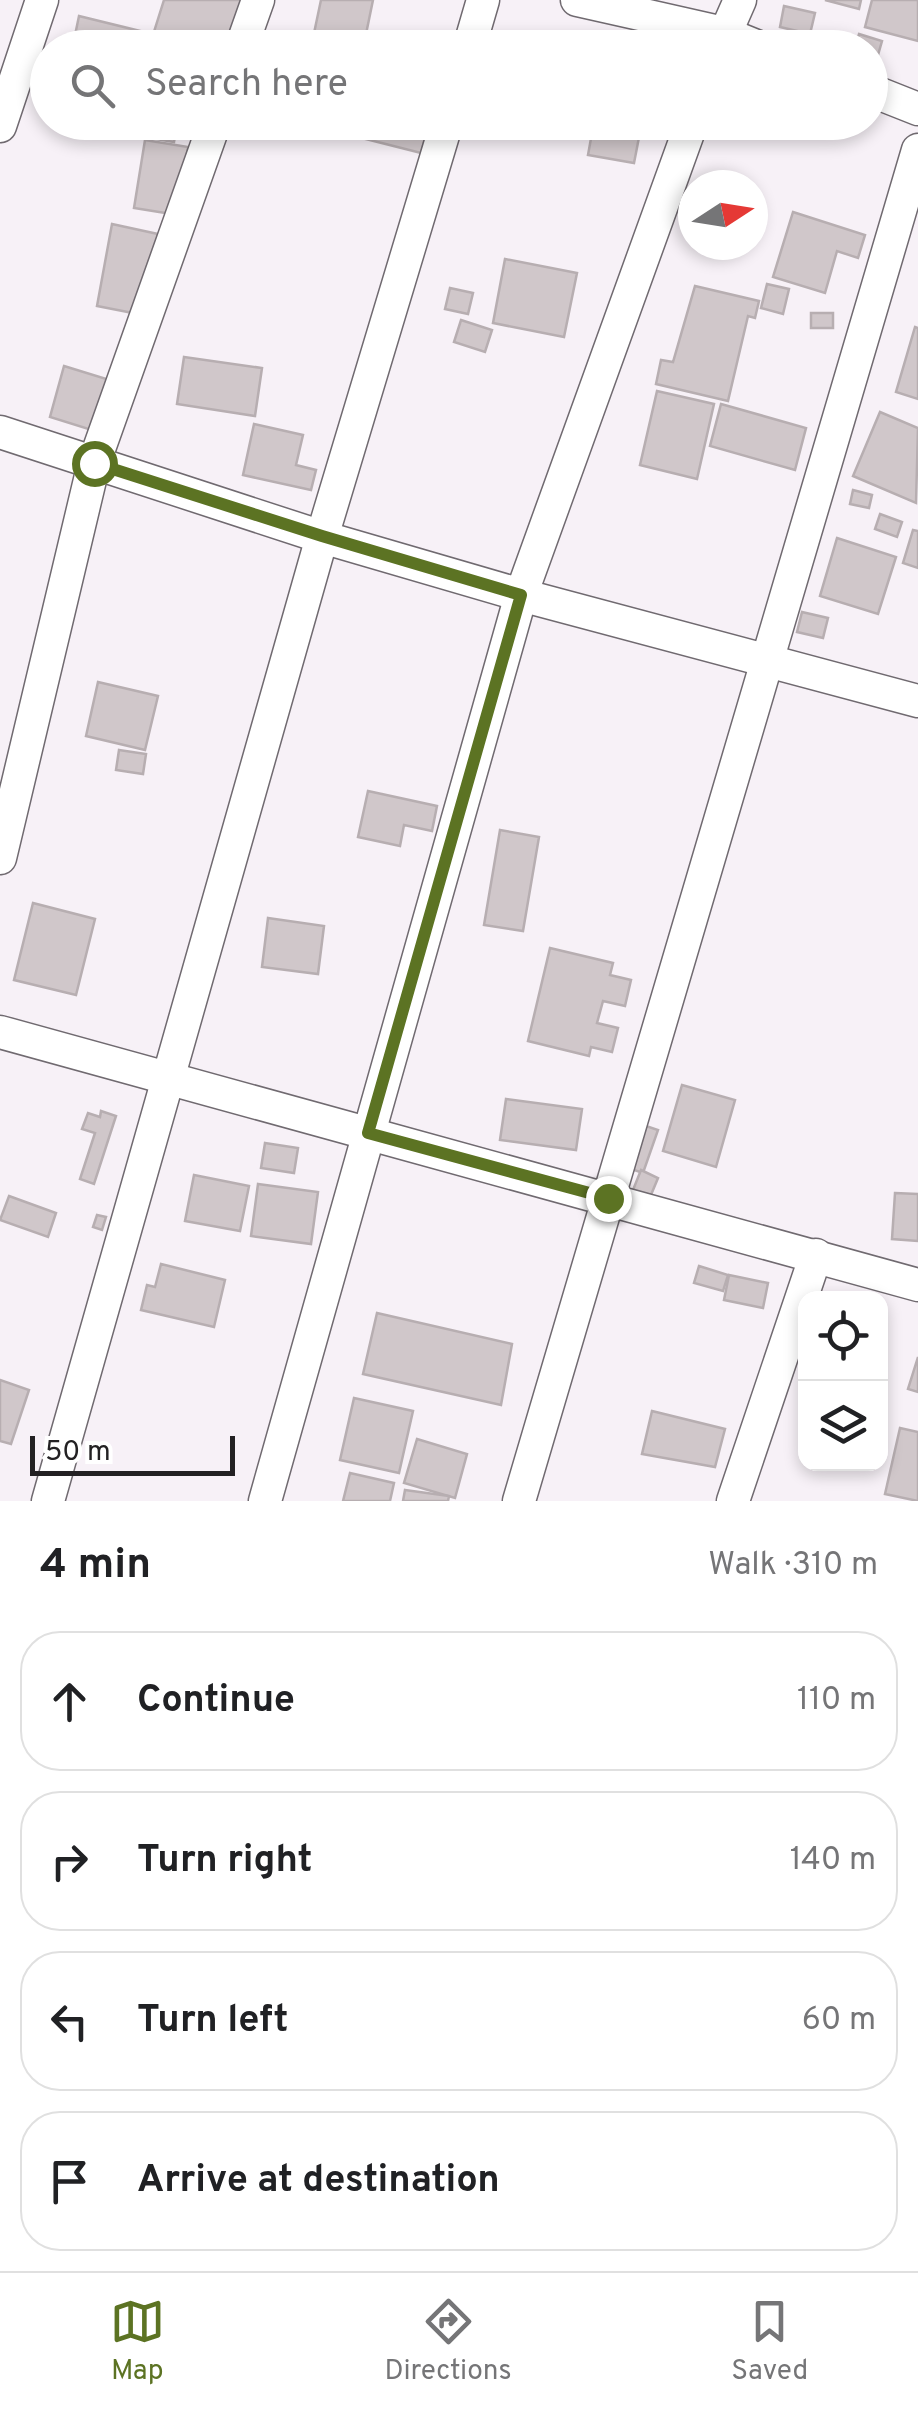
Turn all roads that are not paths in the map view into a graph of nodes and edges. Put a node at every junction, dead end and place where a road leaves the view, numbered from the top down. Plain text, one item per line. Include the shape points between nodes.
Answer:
1 (42, 0) edge
2 (258, 0) edge
3 (484, 0) edge
4 (577, 0) edge
5 (740, 0) edge
6 (32, 30) edge
7 (247, 30) edge
8 (475, 30) edge
9 (686, 30) edge
10 (726, 30) edge
11 (30, 36) edge
12 (888, 97) edge
13 (918, 109) edge
14 (0, 126) edge
15 (209, 140) edge
16 (441, 140) edge
17 (685, 140) edge
18 (918, 150) edge
19 (0, 432) edge
20 (94, 463) junction
21 (322, 536) junction
22 (521, 595) junction
23 (767, 661) junction
24 (918, 701) edge
25 (0, 858) edge
26 (0, 1032) edge
27 (168, 1078) junction
28 (368, 1133) junction
29 (608, 1198) junction
30 (816, 1256) junction
31 (918, 1285) edge
32 (48, 1501) edge
33 (265, 1501) edge
34 (519, 1501) edge
35 (733, 1501) edge

1 - 6 street
2 - 7 street
3 - 8 street
4 - 9 street
5 - 10 street
11 - 14 street
12 - 13 street
15 - 20 street
16 - 21 street
17 - 22 street
18 - 23 street
19 - 20 street
20 - 21 street
20 - 25 street
21 - 22 street
21 - 27 street
22 - 23 street
22 - 28 street
23 - 24 street
23 - 29 street
26 - 27 street
27 - 28 street
27 - 32 street
28 - 29 street
28 - 33 street
29 - 30 street
29 - 34 street
30 - 31 street
30 - 35 street

